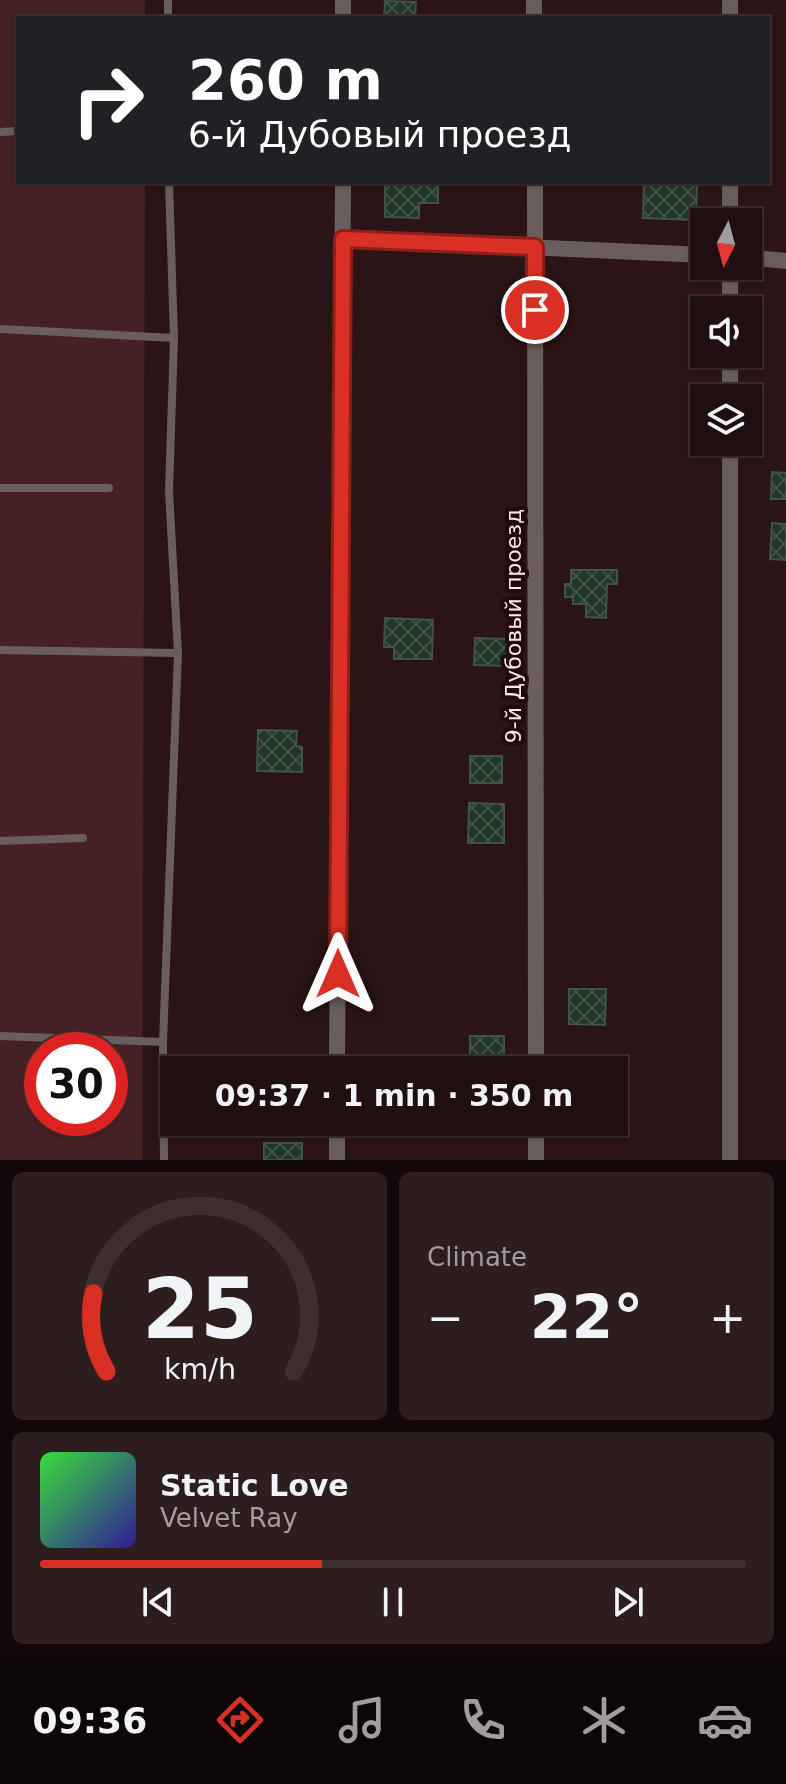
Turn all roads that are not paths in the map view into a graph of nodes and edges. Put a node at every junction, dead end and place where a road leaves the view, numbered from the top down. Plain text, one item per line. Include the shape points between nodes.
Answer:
1 (169, 184) edge
2 (343, 184) edge
3 (535, 184) edge
4 (730, 184) edge
5 (730, 208) edge
6 (343, 239) junction
7 (535, 247) junction
8 (690, 254) edge
9 (762, 258) edge
10 (786, 261) edge
11 (0, 329) edge
12 (174, 338) junction
13 (730, 456) edge
14 (0, 488) edge
15 (109, 488) dead end
16 (0, 650) edge
17 (178, 653) junction
18 (83, 838) dead end
19 (0, 841) edge
20 (0, 1036) edge
21 (163, 1042) junction
22 (337, 1056) edge
23 (536, 1056) edge
24 (337, 1136) edge
25 (536, 1136) edge
26 (164, 1160) edge
27 (337, 1160) edge
28 (536, 1160) edge
29 (730, 1160) edge

1 - 12 lane
2 - 6 street
3 - 7 street, 9-й Дубовый проезд
4 - 5 street
6 - 7 street
6 - 22 street
7 - 8 street
7 - 23 street, 9-й Дубовый проезд
9 - 10 street
11 - 12 lane
12 - 17 lane via 169,491
13 - 29 street
14 - 15 lane
16 - 17 lane
17 - 21 lane
18 - 19 lane
20 - 21 lane
21 - 26 lane
24 - 27 street
25 - 28 street

